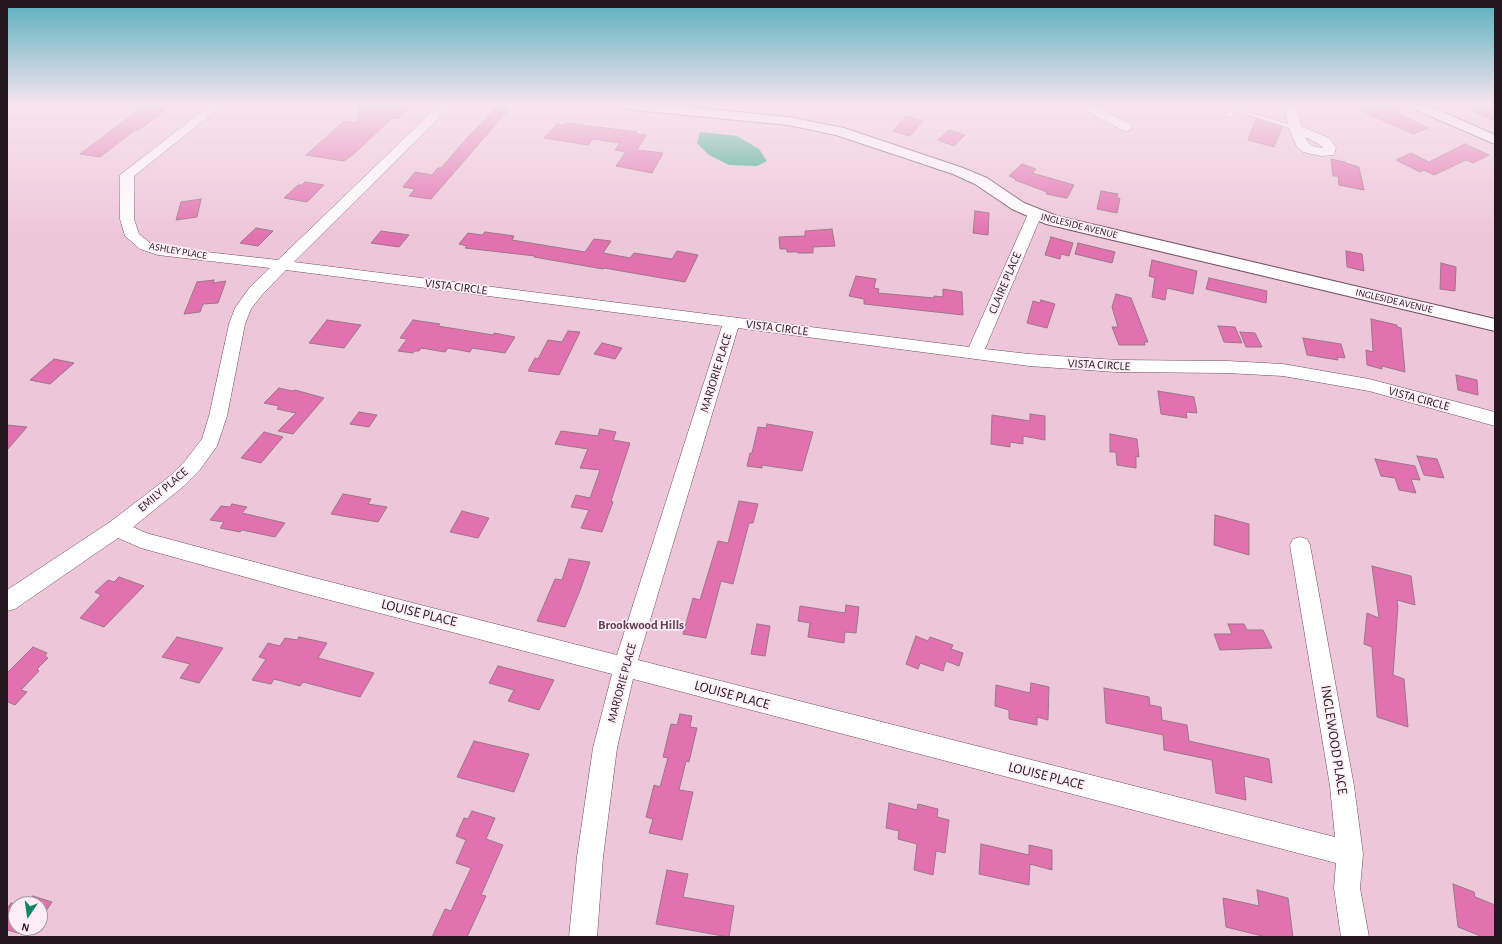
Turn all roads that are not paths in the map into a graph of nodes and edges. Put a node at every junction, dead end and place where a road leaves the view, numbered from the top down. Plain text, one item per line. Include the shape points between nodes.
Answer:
1 (160, 149) edge
2 (400, 149) edge
3 (895, 149) edge
4 (1035, 214) junction
5 (283, 265) junction
6 (732, 322) junction
7 (1495, 325) edge
8 (975, 352) junction
9 (1495, 420) edge
10 (117, 528) junction
11 (1300, 545) dead end
12 (7, 602) edge
13 (625, 666) junction
14 (1350, 854) junction
15 (583, 937) edge
16 (1355, 937) edge

1 - 5 street, ASHLEY PLACE via 126,175 127,219 132,236 145,246 158,250
2 - 5 street
3 - 4 street, INGLESIDE AVENUE via 981,181 1018,206
4 - 7 street, INGLESIDE AVENUE
4 - 8 street, CLAIRE PLACE
5 - 6 street, VISTA CIRCLE
5 - 10 street, EMILY PLACE via 256,291 243,308 210,441 192,466 177,481
6 - 8 street, VISTA CIRCLE
6 - 13 street, MARJORIE PLACE
8 - 9 street, VISTA CIRCLE via 1029,360 1116,366 1283,370 1369,385
10 - 12 street, EMILY PLACE
10 - 13 street, LOUISE PLACE via 141,540 288,580
11 - 14 street, INGLEWOOD PLACE via 1342,786
13 - 14 street, LOUISE PLACE
13 - 15 street, MARJORIE PLACE via 605,748 590,857
14 - 16 street, INGLEWOOD PLACE via 1347,888

